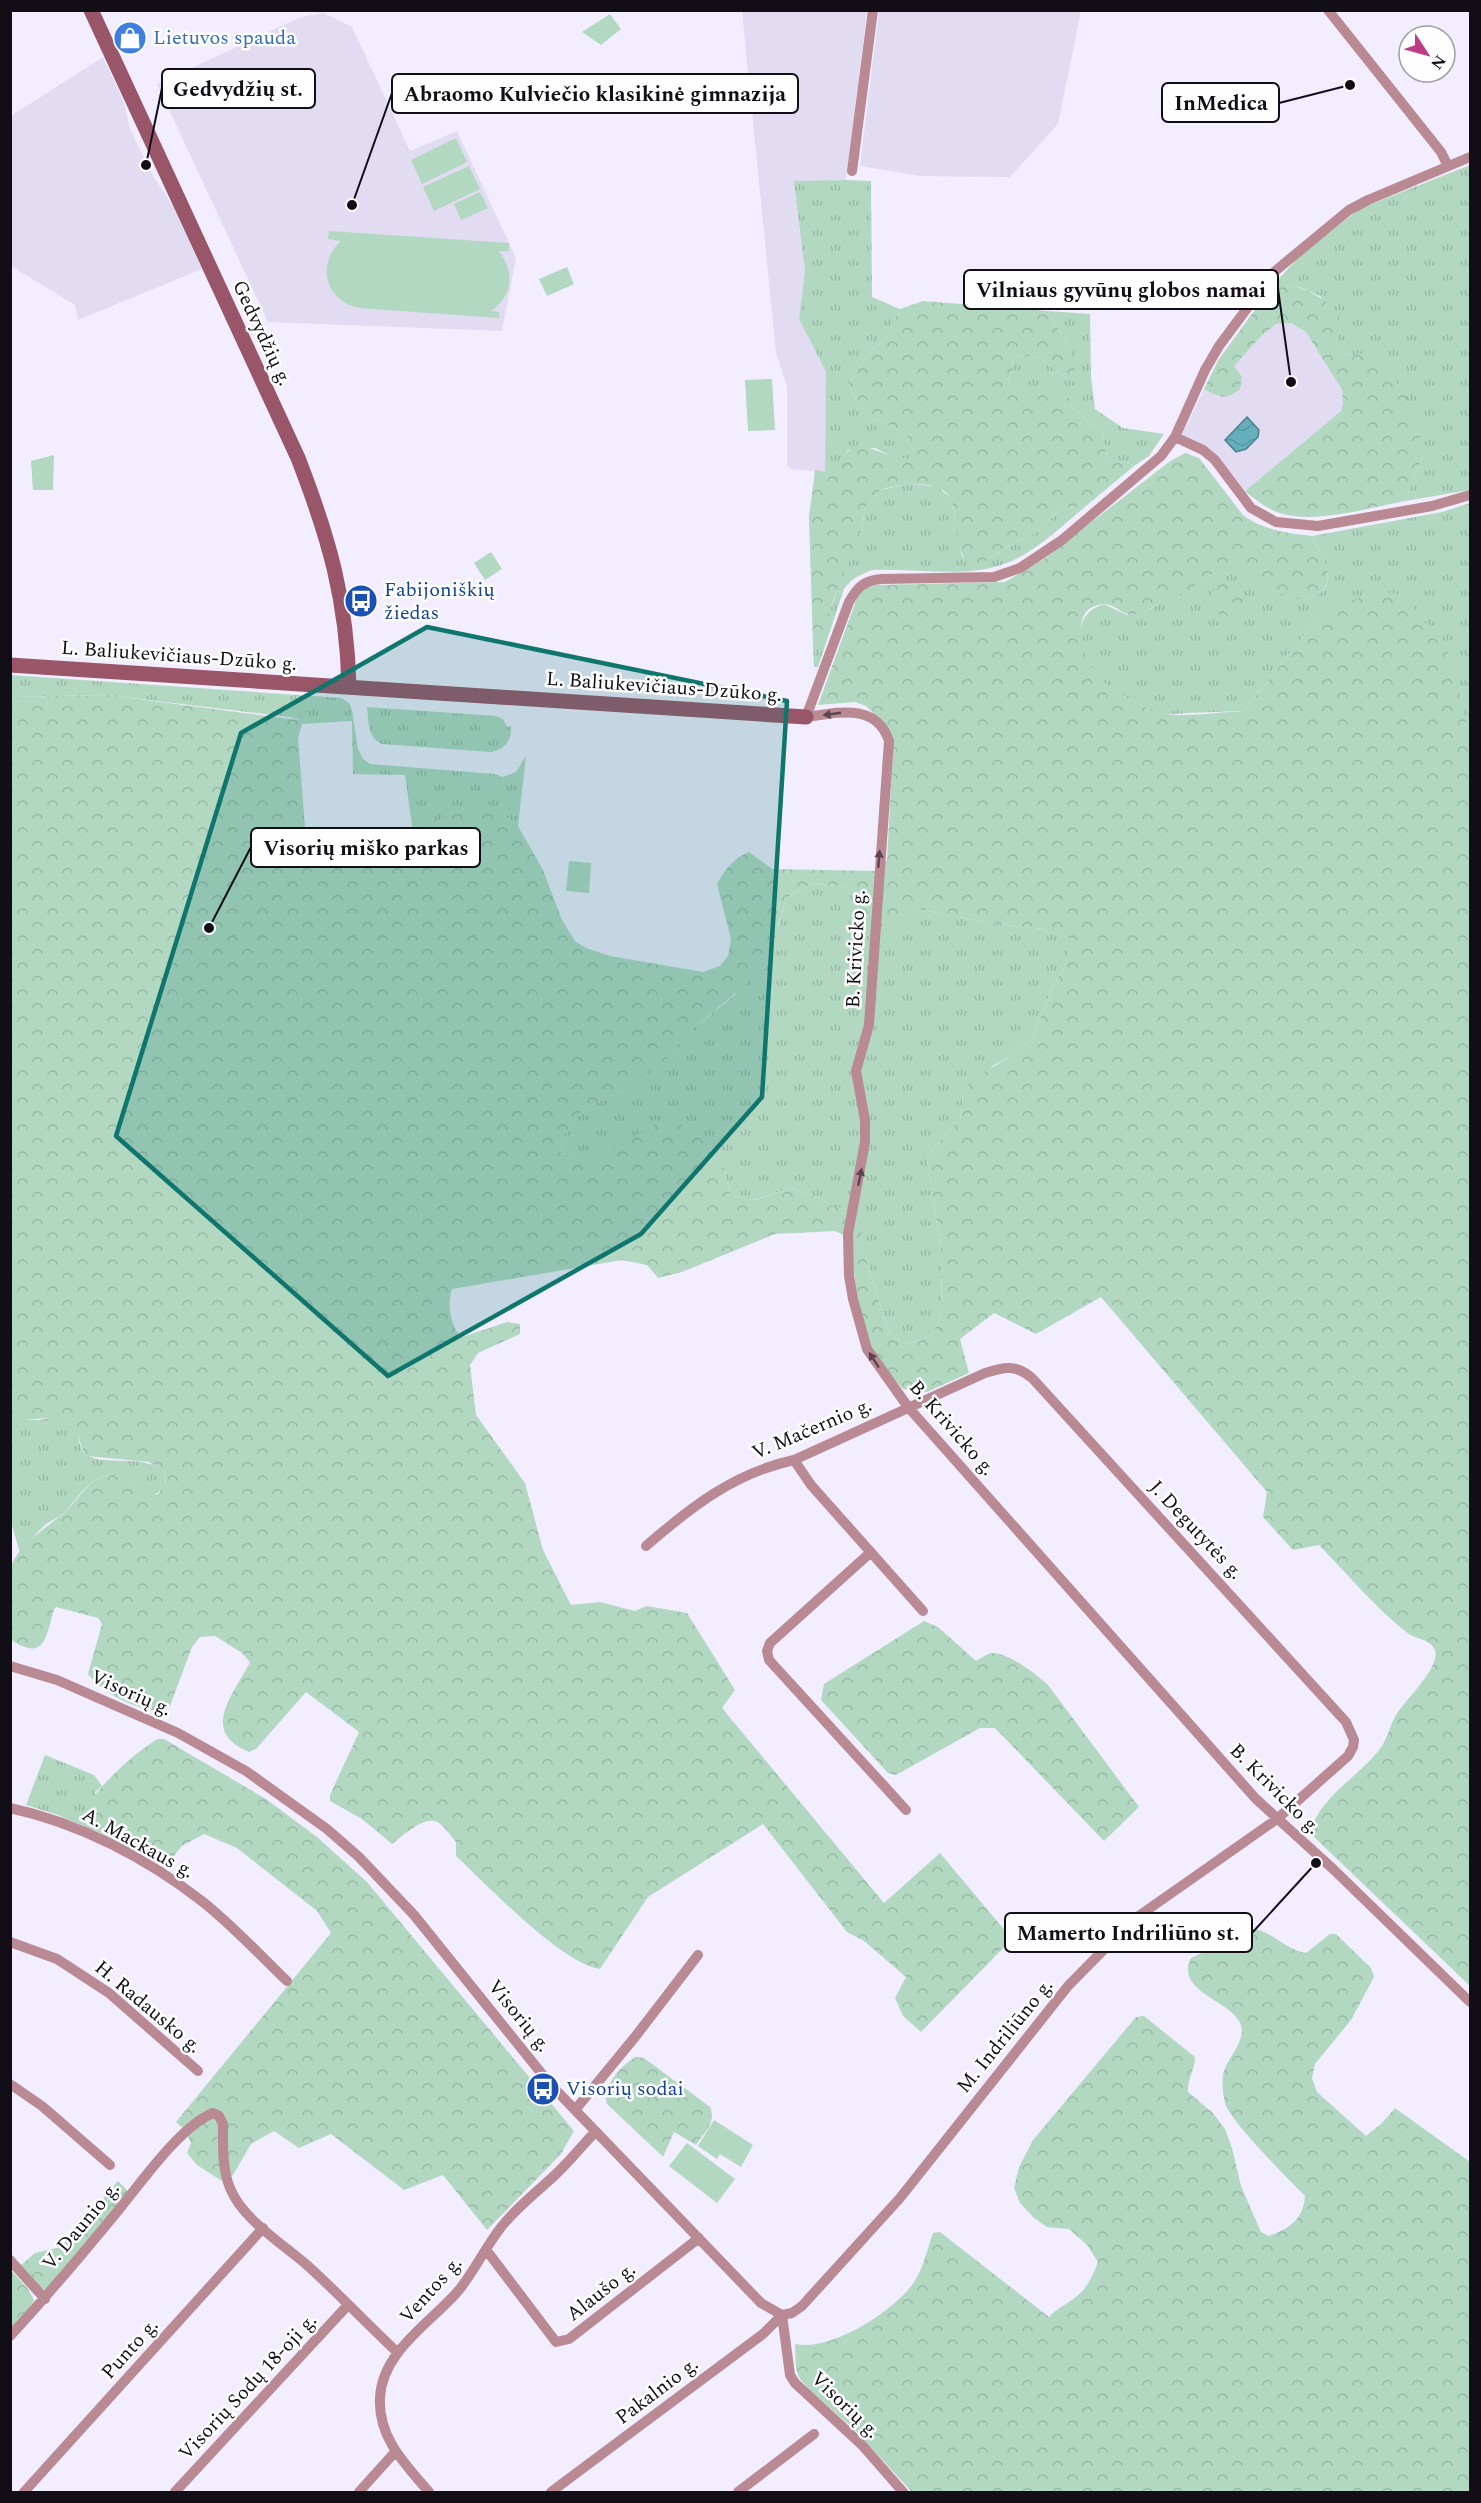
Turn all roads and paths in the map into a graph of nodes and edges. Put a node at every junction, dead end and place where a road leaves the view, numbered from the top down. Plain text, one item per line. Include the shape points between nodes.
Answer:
1 (91, 10) edge
2 (873, 10) edge
3 (1328, 10) edge
4 (1470, 157) edge
5 (1448, 166) junction
6 (852, 171) dead end
7 (1174, 437) junction
8 (1470, 495) edge
9 (10, 665) edge
10 (349, 687) junction
11 (806, 717) junction
12 (1005, 1366) joint
13 (908, 1407) junction
14 (794, 1460) junction
15 (646, 1546) dead end
16 (871, 1552) junction
17 (923, 1611) dead end
18 (10, 1666) edge
19 (1352, 1731) joint
20 (10, 1808) edge
21 (906, 1810) dead end
22 (1277, 1819) junction
23 (10, 1942) edge
24 (698, 1954) dead end
25 (287, 1981) dead end
26 (1470, 2002) edge
27 (198, 2071) dead end
28 (10, 2084) edge
29 (575, 2110) junction
30 (595, 2132) junction
31 (110, 2165) dead end
32 (263, 2228) junction
33 (699, 2238) junction
34 (487, 2250) junction
35 (10, 2260) edge
36 (45, 2299) junction
37 (347, 2306) junction
38 (782, 2314) junction
39 (10, 2336) edge
40 (398, 2353) junction
41 (814, 2434) dead end
42 (395, 2452) junction
43 (24, 2493) edge
44 (175, 2493) edge
45 (358, 2493) edge
46 (429, 2493) edge
47 (551, 2493) edge
48 (738, 2493) edge
49 (903, 2493) edge

1 - 10 main road, Gedvydžių g. via 315,501 343,604
2 - 6 street
3 - 5 street
4 - 5 street, L. Baliukevičiaus-Dzūko g.
5 - 7 street, L. Baliukevičiaus-Dzūko g. via 1349,210 1274,272 1218,346
7 - 8 street via 1203,450 1251,508 1276,522 1318,526 1432,506
7 - 11 street, L. Baliukevičiaus-Dzūko g. via 1152,466 1062,540 1020,568 994,577 881,579 864,583 849,602
9 - 10 main road, L. Baliukevičiaus-Dzūko g.
10 - 11 main road, L. Baliukevičiaus-Dzūko g.
13 -> 11 street, B. Krivicko g. via 867,1349 853,1299 847,1254 865,1142 856,1071 869,1026 889,749 881,727 858,712
12 - 13 street, V. Mačernio g.
12 - 19 street, J. Degutytės g. via 1016,1367 1032,1378
13 - 14 street, V. Mačernio g.
13 - 22 street, B. Krivicko g. via 1204,1743
14 - 15 street, V. Mačernio g. via 726,1485
14 - 16 street
16 - 17 street
16 - 21 street via 770,1643 766,1651
18 - 29 street, Visorių g. via 57,1680 178,1733 246,1771 327,1829 414,1915
19 - 22 street, M. Indriliūno g. via 1353,1748 1348,1756
20 - 25 street, A. Mackaus g. via 72,1826 167,1876 205,1903
22 - 26 street, B. Krivicko g.
22 - 38 street, M. Indriliūno g. via 1154,1903 1093,1958 900,2198 802,2306
23 - 27 street, H. Radausko g. via 57,1959 109,1993
24 - 29 street
28 - 31 street via 42,2106
29 - 30 street, Visorių g.
30 - 33 street, Visorių g.
30 - 34 street, Ventos g. via 510,2217
32 - 36 street, V. Daunio g. via 230,2188 223,2124 213,2112 178,2138
32 - 37 street
32 - 43 street, Punto g.
33 - 34 street, Alaušo g. via 569,2339 556,2342
33 - 38 street, Visorių g. via 761,2302
34 - 40 street, Ventos g. via 458,2291
35 - 36 street
36 - 39 street, V. Daunio g.
37 - 40 street
37 - 44 street, Visorių Sodų 18-oji g.
38 - 47 street, Pakalnio g. via 763,2334
38 - 49 street, Visorių g. via 790,2375 795,2383 862,2445
40 - 42 street, Ventos g. via 380,2397 384,2428
41 - 48 street
42 - 45 street
42 - 46 street, Ventos g.

